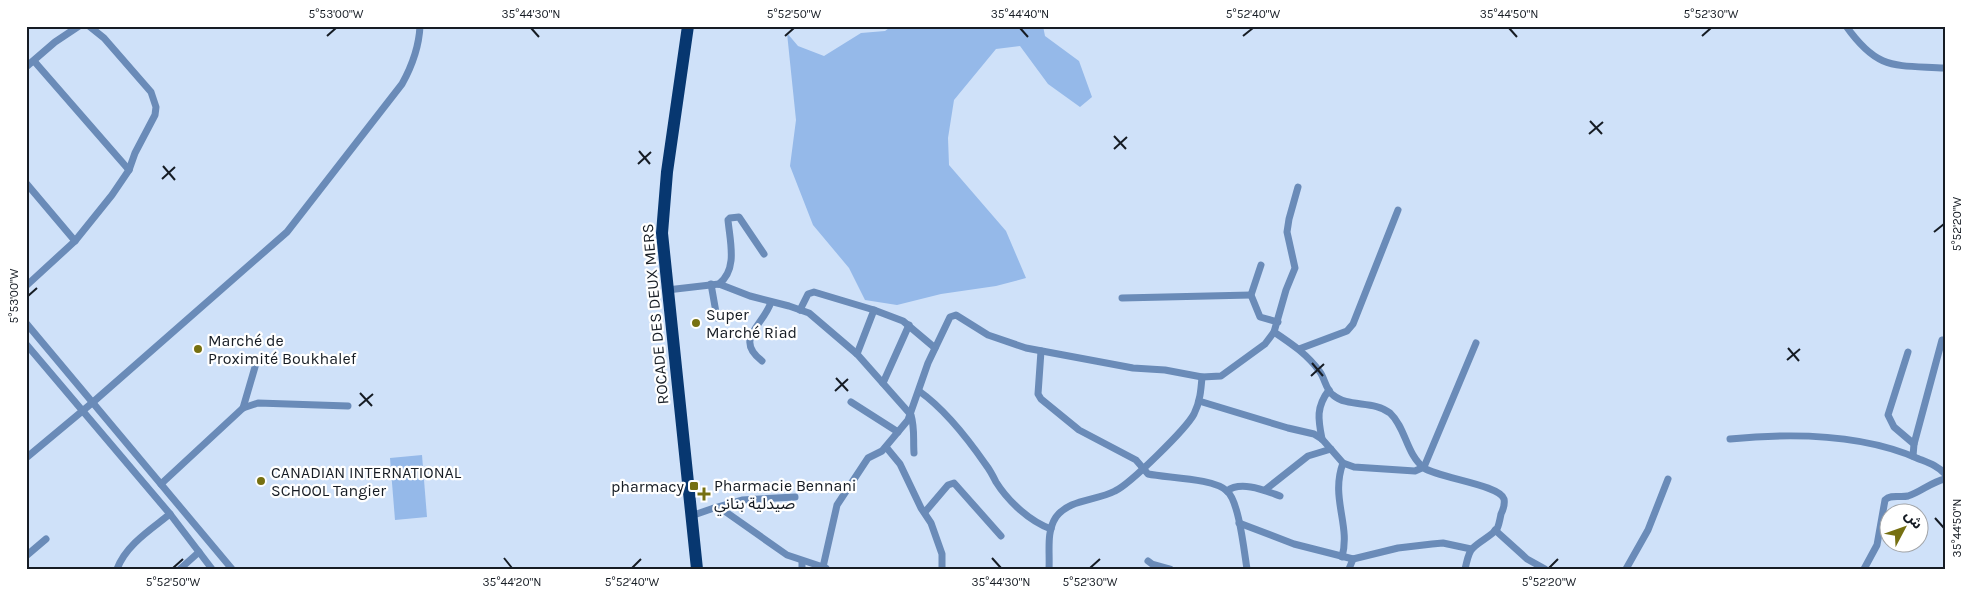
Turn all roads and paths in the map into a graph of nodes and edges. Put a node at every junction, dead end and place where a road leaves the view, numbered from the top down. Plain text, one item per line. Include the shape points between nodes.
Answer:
1 (79, 26) edge
2 (89, 26) edge
3 (420, 26) edge
4 (688, 26) edge
5 (1846, 26) edge
6 (34, 61) junction
7 (26, 67) edge
8 (1945, 68) edge
9 (129, 170) junction
10 (26, 183) edge
11 (1298, 187) dead end
12 (1398, 210) dead end
13 (75, 241) junction
14 (764, 254) dead end
15 (1261, 265) dead end
16 (711, 284) junction
17 (719, 284) junction
18 (26, 286) edge
19 (667, 290) junction
20 (1251, 295) junction
21 (1122, 298) dead end
22 (771, 302) junction
23 (800, 310) junction
24 (874, 310) junction
25 (718, 318) dead end
26 (1278, 322) junction
27 (26, 323) edge
28 (908, 325) junction
29 (1274, 332) junction
30 (1942, 340) dead end
31 (1476, 343) dead end
32 (26, 344) edge
33 (935, 348) junction
34 (1299, 349) junction
35 (1041, 351) junction
36 (1908, 352) dead end
37 (857, 354) junction
38 (762, 361) dead end
39 (256, 367) dead end
40 (1202, 377) junction
41 (883, 383) junction
42 (1328, 390) junction
43 (920, 391) junction
44 (1199, 401) junction
45 (851, 402) dead end
46 (92, 403) junction
47 (348, 406) dead end
48 (244, 408) junction
49 (82, 411) junction
50 (911, 415) junction
51 (898, 432) junction
52 (1322, 439) junction
53 (1730, 439) dead end
54 (1914, 444) junction
55 (886, 447) junction
56 (1331, 449) junction
57 (914, 454) dead end
58 (1913, 456) junction
59 (26, 458) edge
60 (1343, 463) junction
61 (1143, 467) junction
62 (1424, 467) junction
63 (1945, 474) edge
64 (1668, 479) dead end
65 (1945, 479) edge
66 (161, 484) junction
67 (1265, 490) junction
68 (1227, 491) junction
69 (795, 496) dead end
70 (1280, 496) dead end
71 (714, 508) junction
72 (925, 512) junction
73 (170, 514) junction
74 (691, 516) junction
75 (1239, 523) junction
76 (1051, 529) junction
77 (1495, 530) junction
78 (1001, 536) dead end
79 (46, 538) dead end
80 (1471, 549) junction
81 (199, 552) junction
82 (26, 556) edge
83 (1342, 557) junction
84 (1353, 559) junction
85 (1148, 561) dead end
86 (802, 565) edge
87 (824, 568) edge
88 (1542, 568) edge
89 (117, 569) edge
90 (180, 569) edge
91 (212, 569) edge
92 (232, 569) edge
93 (697, 569) edge
94 (942, 569) edge
95 (1049, 569) edge
96 (1170, 569) edge
97 (1247, 569) edge
98 (1349, 569) edge
99 (1466, 569) edge
100 (1626, 569) edge
101 (1864, 569) edge

1 - 6 street
2 - 9 street via 140,78 151,92 156,107
3 - 46 street via 417,50 402,84 287,232
4 - 19 highway, ROCADE DES DEUX MERS via 664,197 662,240
5 - 8 street via 1864,48 1880,60 1892,65
6 - 7 street
6 - 9 street
9 - 13 street
10 - 13 street
11 - 26 street via 1288,232 1295,268
12 - 34 street via 1353,324 1347,331
13 - 18 street
14 - 17 street via 739,217 730,218 730,270
15 - 20 street
16 - 17 street
16 - 19 street
16 - 25 street
17 - 22 street
19 - 74 highway, ROCADE DES DEUX MERS
20 - 21 street
20 - 26 street via 1260,317
22 - 23 street
22 - 38 street via 750,336 754,355
23 - 24 street via 808,294 814,292
23 - 37 street via 815,318
24 - 28 street
24 - 37 street
26 - 29 street
27 - 46 street
28 - 33 street
28 - 41 street
29 - 34 street
29 - 40 street via 1265,344 1226,374
30 - 54 street
31 - 62 street
32 - 49 street
33 - 35 street via 948,319 954,315 997,339
33 - 43 street
34 - 42 street via 1313,362
35 - 40 street
35 - 61 street via 1037,391 1041,399 1079,430 1136,460
36 - 54 street via 1888,415 1894,427
37 - 41 street
39 - 48 street
40 - 44 street
41 - 50 street
42 - 52 street via 1319,409
42 - 62 street via 1337,398 1376,407 1390,414
43 - 50 street
43 - 76 street via 968,440 997,483 1022,512
44 - 52 street
44 - 61 street via 1191,419
45 - 51 street
46 - 49 street
46 - 66 street
47 - 48 street via 258,403
48 - 66 street
49 - 59 street
49 - 73 street
50 - 51 street
50 - 57 street via 915,427
51 - 55 street
52 - 56 street
53 - 58 street via 1788,436 1861,440
54 - 58 street
55 - 72 street via 900,464
55 - 87 street via 868,458 841,497
56 - 60 street
56 - 67 street via 1308,456
58 - 63 street via 1940,468
60 - 62 street via 1371,470 1415,471
60 - 83 street via 1339,473 1338,500 1345,536
61 - 68 street via 1148,474 1210,484
61 - 76 street via 1115,491 1066,508 1057,515
62 - 77 street via 1501,494 1504,507
64 - 100 street via 1648,530
65 - 101 street via 1907,496 1889,496 1884,500 1877,545
66 - 92 street
67 - 68 street via 1233,487
67 - 70 street
68 - 75 street via 1235,502
69 - 71 street via 742,500
71 - 74 street
71 - 86 street via 729,513
72 - 78 street via 948,485 954,483
72 - 94 street via 942,554
73 - 81 street
73 - 89 street via 131,546
74 - 93 highway, ROCADE DES DEUX MERS
75 - 83 street via 1276,538
75 - 97 street
76 - 95 street
77 - 80 street
77 - 88 street
79 - 82 street
80 - 84 street via 1432,544
80 - 99 street
81 - 90 street
81 - 91 street
83 - 84 street
84 - 98 street
85 - 96 street
86 - 87 street

